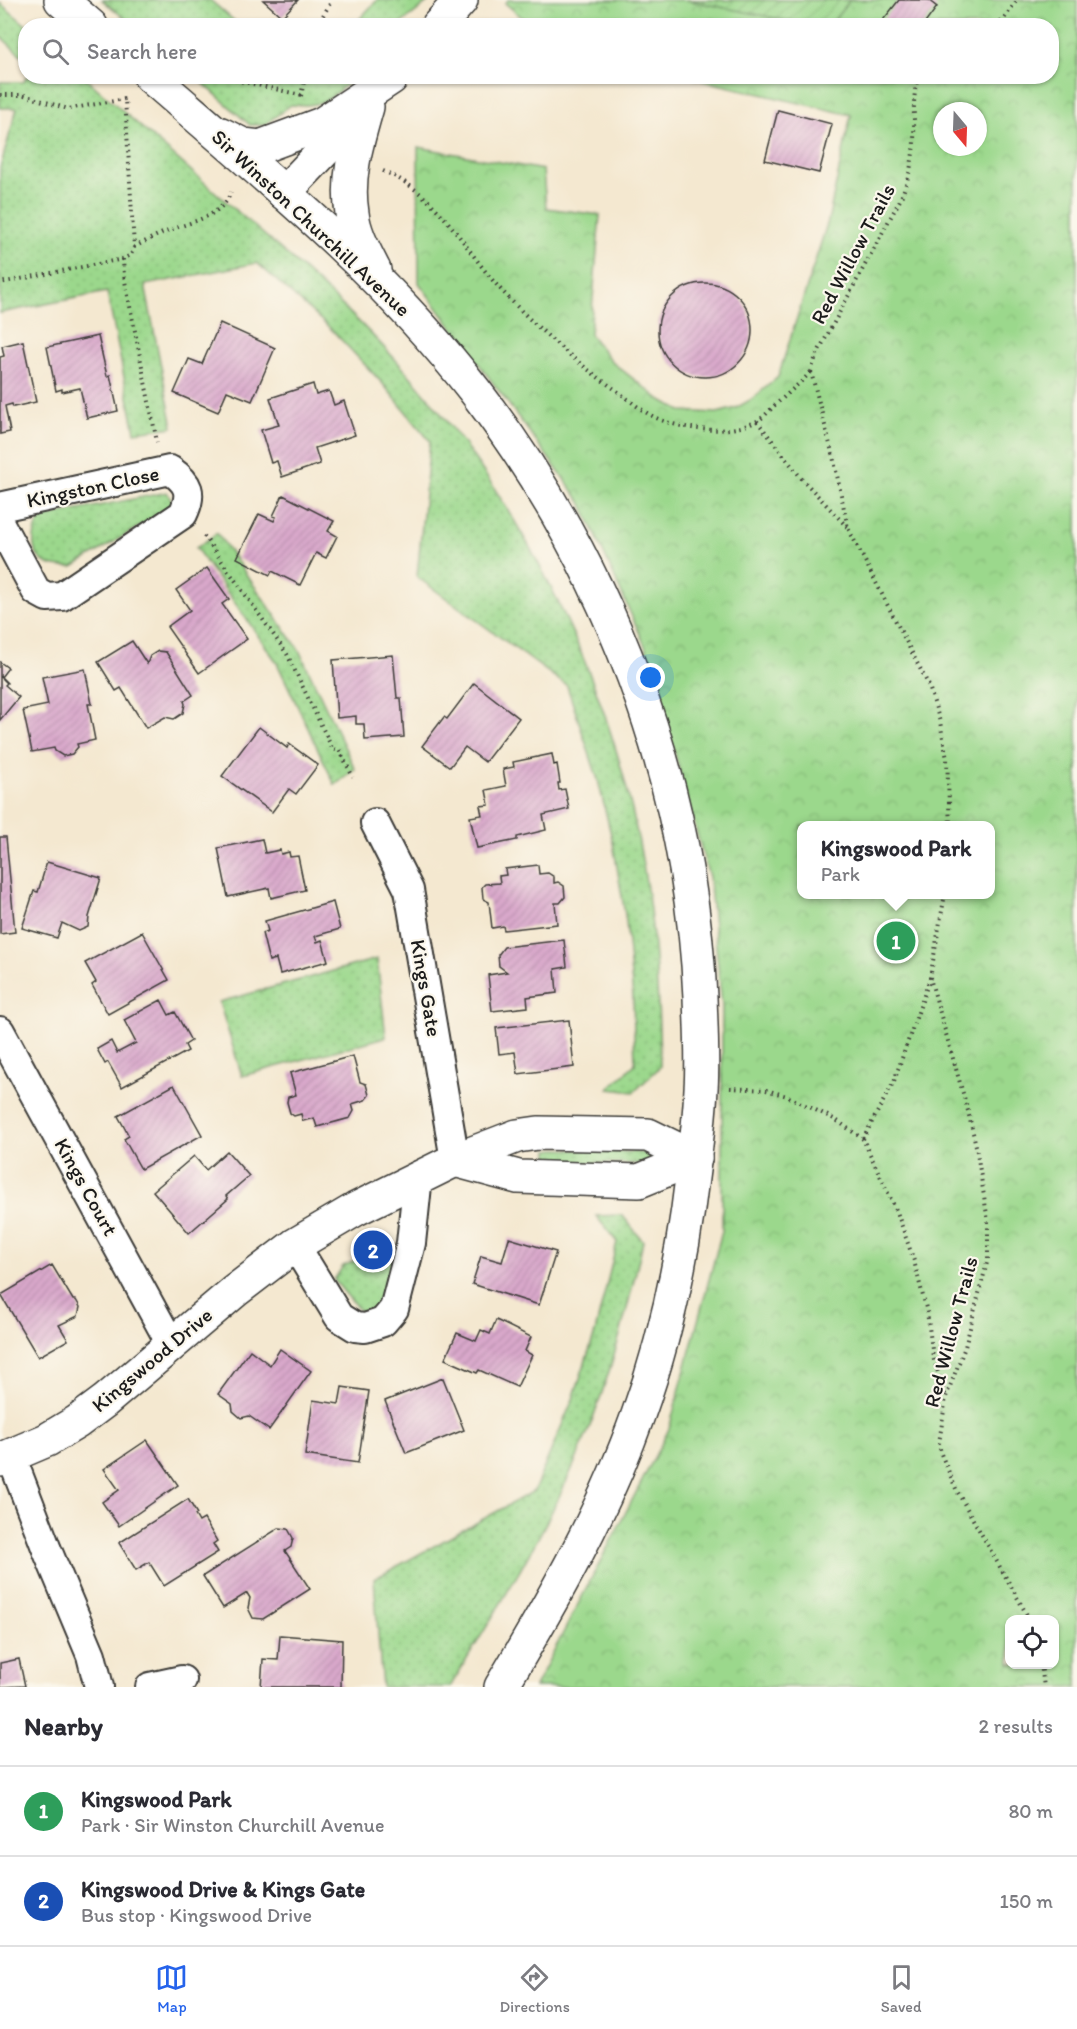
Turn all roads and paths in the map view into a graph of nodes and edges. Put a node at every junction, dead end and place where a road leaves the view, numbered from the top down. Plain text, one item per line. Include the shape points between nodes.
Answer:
1 (61, 0) edge
2 (332, 0) edge
3 (461, 0) edge
4 (1017, 0) edge
5 (82, 18) edge
6 (322, 18) edge
7 (445, 18) edge
8 (1005, 18) edge
9 (159, 84) edge
10 (255, 84) edge
11 (303, 84) edge
12 (381, 84) edge
13 (385, 84) edge
14 (917, 84) edge
15 (301, 94) junction
16 (0, 95) edge
17 (300, 106) dead end
18 (366, 107) junction
19 (210, 129) junction
20 (379, 169) dead end
21 (231, 192) dead end
22 (284, 194) junction
23 (134, 247) junction
24 (123, 259) junction
25 (0, 283) edge
26 (382, 285) junction
27 (811, 372) junction
28 (757, 421) junction
29 (157, 442) dead end
30 (0, 507) edge
31 (0, 524) edge
32 (848, 528) junction
33 (204, 536) dead end
34 (353, 777) dead end
35 (950, 821) edge
36 (375, 823) dead end
37 (944, 899) edge
38 (930, 978) junction
39 (0, 1031) edge
40 (729, 1088) dead end
41 (863, 1139) junction
42 (695, 1158) junction
43 (455, 1160) junction
44 (418, 1176) junction
45 (295, 1245) junction
46 (171, 1344) junction
47 (946, 1397) junction
48 (6, 1458) edge
49 (1027, 1615) edge
50 (1042, 1669) edge
51 (182, 1680) dead end
52 (99, 1687) edge
53 (150, 1687) edge
54 (501, 1687) edge
55 (1044, 1687) edge

1 - 5 main road
2 - 6 path
3 - 7 main road
4 - 8 path
9 - 19 main road, Sir Winston Churchill Avenue
10 - 15 path
11 - 15 path
12 - 19 main road via 322,124 260,147 243,145
13 - 18 main road
14 - 27 path, Red Willow Trails via 912,165 906,184
15 - 17 path
16 - 23 path via 24,95 68,109 125,99
18 - 22 main road
18 - 26 main road via 354,152 352,215
19 - 22 main road, Sir Winston Churchill Avenue
20 - 28 path via 399,177 434,204 502,291 570,358 638,407 673,424 694,428 736,427
21 - 23 path via 223,206 201,220
22 - 26 main road, Sir Winston Churchill Avenue
23 - 24 path via 131,255
24 - 25 path
24 - 29 path
26 - 42 main road, Sir Winston Churchill Avenue via 473,388 547,496 586,568 639,691 659,754 690,894 702,1046
27 - 28 path
27 - 32 path
28 - 32 path via 802,479
30 - 31 street, Kingston Close via 170,470 188,488 189,501 183,513 62,596 47,597 36,591
32 - 35 path via 929,686 947,759
33 - 34 path via 287,654 333,750 339,748
36 - 43 street, Kings Gate via 409,890
37 - 38 path, Red Willow Trails
38 - 41 path via 894,1081
38 - 47 path, Red Willow Trails via 968,1111 988,1221 988,1259 965,1347
39 - 46 street, Kings Court
40 - 41 path via 766,1090 787,1096 836,1120
41 - 47 path via 897,1212 914,1262 933,1357
42 - 43 main road via 639,1181 518,1176
42 - 43 main road, Kingswood Drive via 648,1135 538,1133 517,1136
42 - 54 main road, Sir Winston Churchill Avenue via 680,1262 660,1349 638,1416 588,1532
43 - 44 main road, Kingswood Drive
44 - 45 main road, Kingswood Drive
44 - 45 street via 406,1266 394,1309 383,1322 355,1327 339,1317
45 - 46 main road, Kingswood Drive
46 - 48 main road, Kingswood Drive via 77,1422
47 - 49 path, Red Willow Trails via 941,1454 957,1491
48 - 52 street via 91,1655
50 - 55 path
51 - 53 street

